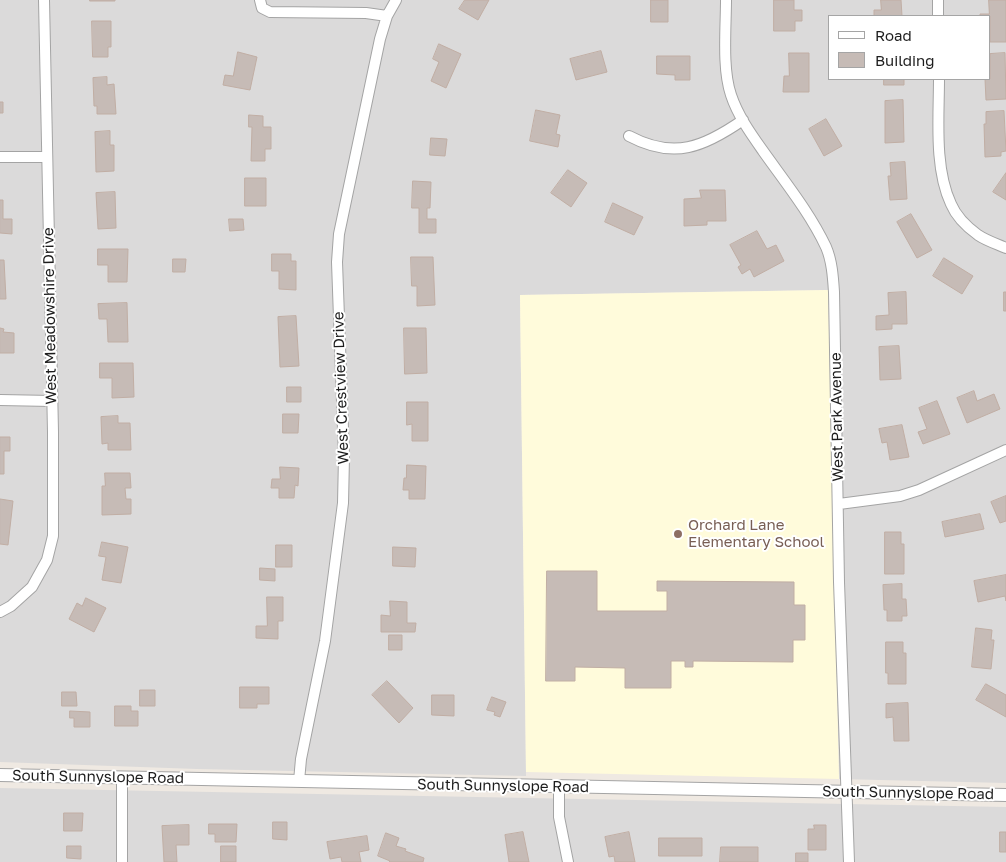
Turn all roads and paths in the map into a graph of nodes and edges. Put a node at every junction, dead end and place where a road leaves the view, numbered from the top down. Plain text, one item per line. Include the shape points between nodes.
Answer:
1 (44, 0) edge
2 (260, 0) edge
3 (396, 0) edge
4 (726, 0) edge
5 (938, 0) edge
6 (938, 15) edge
7 (387, 16) junction
8 (939, 80) edge
9 (743, 120) junction
10 (629, 136) dead end
11 (0, 157) edge
12 (47, 157) junction
13 (1006, 248) edge
14 (0, 400) edge
15 (52, 401) junction
16 (1006, 450) edge
17 (839, 504) junction
18 (0, 612) edge
19 (0, 775) edge
20 (122, 777) junction
21 (299, 781) junction
22 (559, 787) junction
23 (846, 792) junction
24 (1006, 795) edge
25 (122, 862) edge
26 (568, 862) edge
27 (848, 862) edge

1 - 12 street, West Meadowshire Drive
2 - 7 street via 265,11
3 - 7 street, West Crestview Drive
4 - 9 street, West Park Avenue via 730,94
5 - 6 street
7 - 21 street, West Crestview Drive via 339,234 337,262 344,457 342,503 325,641
8 - 13 street via 941,164 950,203 979,236
9 - 10 street via 723,134 686,149 656,148
9 - 17 street, West Park Avenue via 827,249 834,292
11 - 12 street
12 - 15 street, West Meadowshire Drive
14 - 15 street
15 - 18 street, West Meadowshire Drive via 54,524 51,547 32,587 12,606
16 - 17 street via 919,490 900,496
17 - 23 street, West Park Avenue
19 - 20 street, South Sunnyslope Road
20 - 21 street, South Sunnyslope Road
20 - 25 street
21 - 22 street, South Sunnyslope Road
22 - 23 street, South Sunnyslope Road
22 - 26 street via 560,817
23 - 24 street, South Sunnyslope Road
23 - 27 street, West Park Avenue

